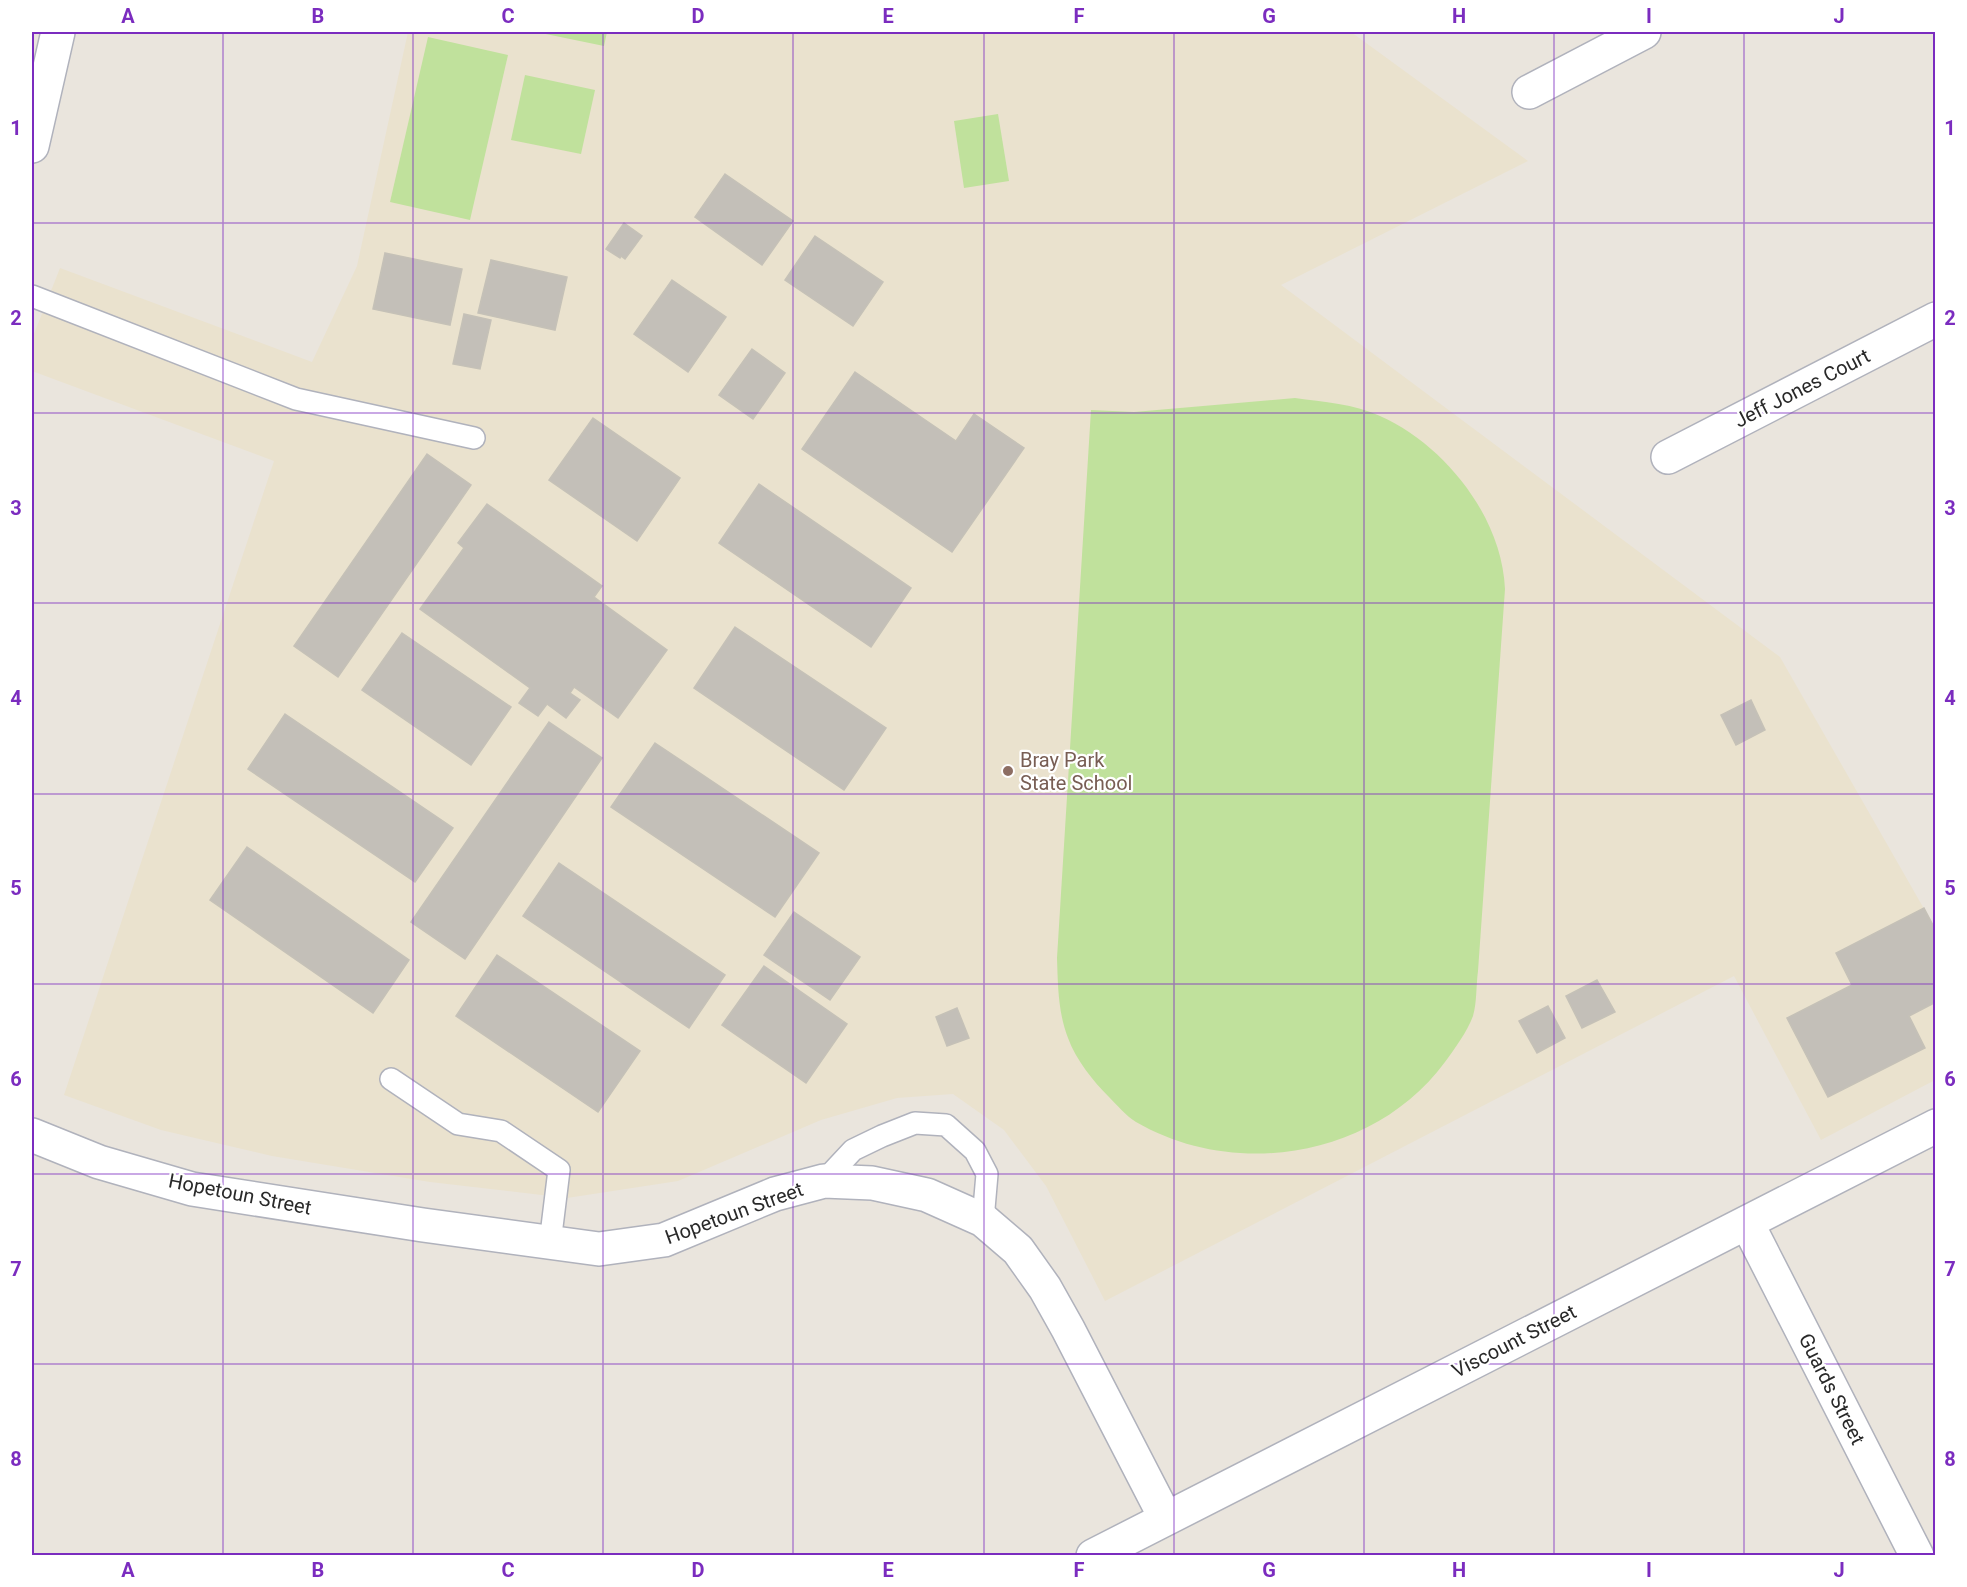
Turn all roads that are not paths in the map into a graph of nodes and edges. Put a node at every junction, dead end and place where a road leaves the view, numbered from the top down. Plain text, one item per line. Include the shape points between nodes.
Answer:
1 (58, 32) edge
2 (1644, 32) edge
3 (1529, 92) dead end
4 (32, 146) edge
5 (32, 296) edge
6 (1935, 319) edge
7 (474, 438) dead end
8 (1668, 457) dead end
9 (391, 1079) dead end
10 (1935, 1126) edge
11 (32, 1135) edge
12 (824, 1181) junction
13 (983, 1220) junction
14 (1747, 1223) junction
15 (550, 1243) junction
16 (1166, 1517) junction
17 (1093, 1556) edge
18 (1917, 1556) edge

1 - 4 street
2 - 3 street
5 - 7 lane via 296,399
6 - 8 street, Jeff Jones Court
9 - 15 lane via 458,1124 501,1131 559,1170
10 - 14 street, Viscount Street
11 - 15 street, Hopetoun Street via 99,1162 192,1189
12 - 13 street, Hopetoun Street via 872,1183 927,1195
12 - 13 lane via 853,1150 882,1136 915,1124 946,1125 975,1151 987,1174
12 - 15 street, Hopetoun Street via 775,1194 664,1240 599,1249
13 - 16 street, Hopetoun Street via 1018,1250 1045,1288 1114,1412
14 - 16 street, Viscount Street
14 - 18 street, Guards Street
16 - 17 street, Viscount Street

